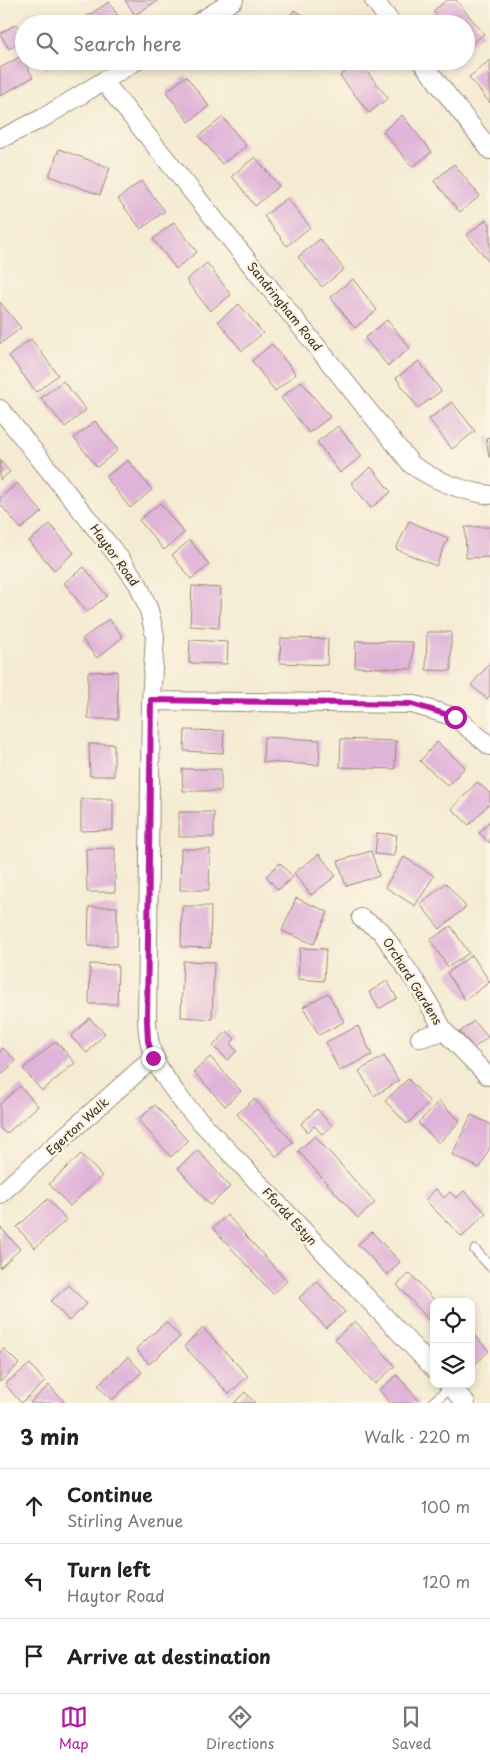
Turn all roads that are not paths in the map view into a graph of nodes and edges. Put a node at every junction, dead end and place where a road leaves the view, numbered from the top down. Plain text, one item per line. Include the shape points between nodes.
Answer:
1 (234, 0) edge
2 (374, 0) edge
3 (210, 15) edge
4 (385, 15) edge
5 (122, 70) edge
6 (429, 70) edge
7 (104, 82) junction
8 (0, 139) edge
9 (490, 150) edge
10 (0, 409) edge
11 (490, 495) edge
12 (151, 700) junction
13 (490, 746) edge
14 (361, 918) dead end
15 (444, 1031) junction
16 (420, 1038) dead end
17 (153, 1058) junction
18 (490, 1076) edge
19 (0, 1194) edge
20 (475, 1250) dead end
21 (490, 1266) edge
22 (430, 1365) edge
23 (447, 1388) edge
24 (451, 1388) edge
25 (432, 1403) edge
26 (466, 1403) edge

1 - 3 street
2 - 4 street
5 - 7 street
6 - 9 street
7 - 8 street
7 - 11 street, Sandringham Road via 412,465 427,475 472,493
10 - 12 street, Haytor Road via 138,584 156,636
12 - 13 street via 412,704 455,717
12 - 17 street, Haytor Road via 147,1021
14 - 15 street, Orchard Gardens via 423,993
15 - 16 street, Orchard Gardens
15 - 18 street, Orchard Gardens
17 - 19 street, Egerton Walk
17 - 22 street, Ffordd Estyn via 185,1105
20 - 21 lane
23 - 25 lane
24 - 26 street

